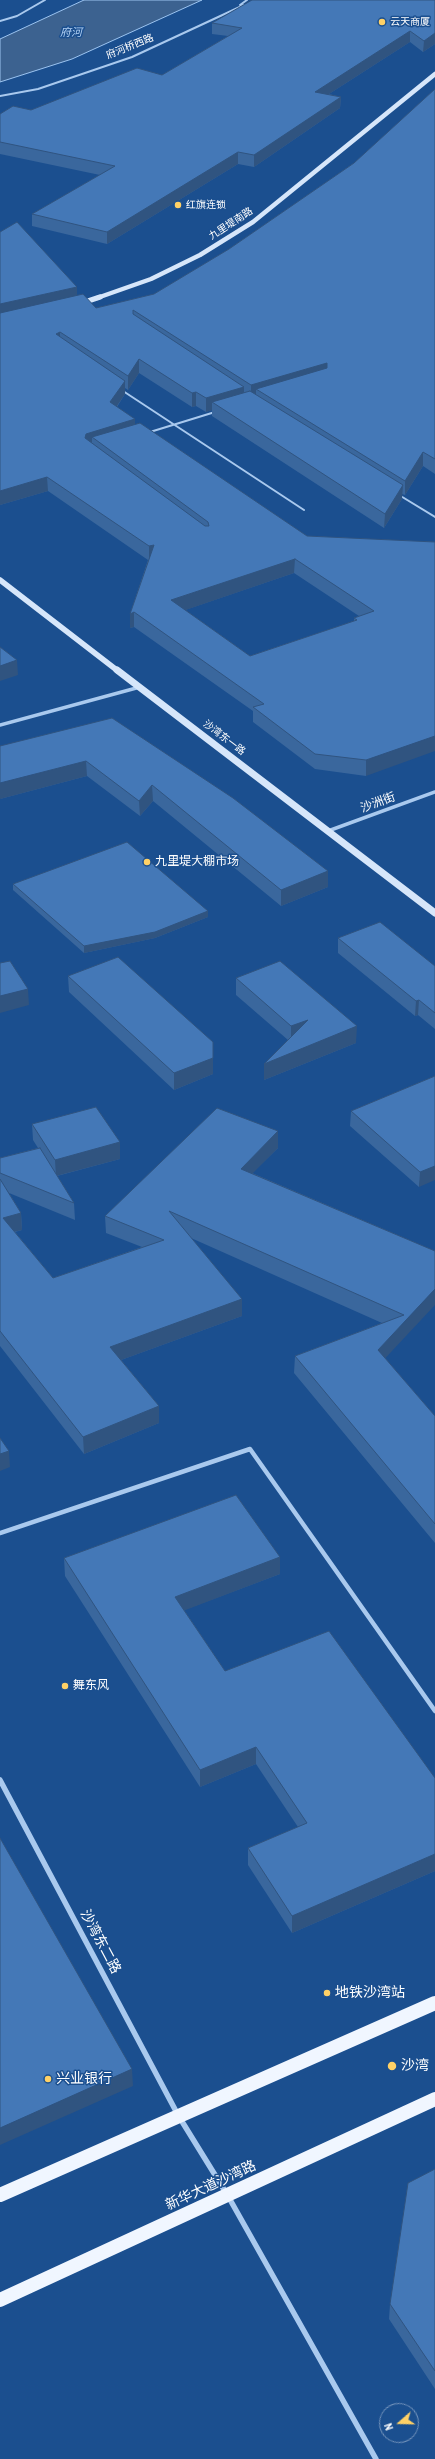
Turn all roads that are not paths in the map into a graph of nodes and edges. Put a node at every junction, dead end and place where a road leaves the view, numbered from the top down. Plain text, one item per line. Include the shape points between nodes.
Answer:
1 (45, 0) edge
2 (247, 0) edge
3 (249, 4) edge
4 (236, 8) junction
5 (0, 21) edge
6 (435, 74) edge
7 (0, 96) edge
8 (76, 305) edge
9 (122, 390) edge
10 (216, 412) edge
11 (173, 425) junction
12 (145, 433) edge
13 (397, 494) edge
14 (304, 510) dead end
15 (435, 517) edge
16 (0, 580) edge
17 (140, 687) junction
18 (0, 725) edge
19 (435, 792) edge
20 (328, 831) junction
21 (435, 913) edge
22 (0, 1533) edge
23 (435, 1711) edge
24 (0, 1780) edge
25 (435, 2003) edge
26 (435, 2099) edge
27 (178, 2116) junction
28 (0, 2195) edge
29 (228, 2196) junction
30 (0, 2300) edge
31 (376, 2459) edge

1 - 5 street via 17,16
2 - 4 street
3 - 4 street, 府河桥西路
4 - 7 street, 府河桥西路 via 132,57 38,89
6 - 8 street, 九里堤南路 via 253,222 200,255 151,279
9 - 11 lane
10 - 11 lane
11 - 12 lane
11 - 14 lane
13 - 15 lane
16 - 17 street, 沙湾东一路
17 - 18 street
17 - 20 street, 沙湾东一路
19 - 20 street, 沙洲街
20 - 21 street, 沙湾东一路
22 - 23 street via 250,1450
24 - 27 street, 沙湾东二路
25 - 27 main road
26 - 29 main road, 新华大道沙湾路
27 - 28 main road
27 - 29 street, 沙湾东二路
29 - 30 main road, 新华大道沙湾路
29 - 31 street, 沙湾东二路

